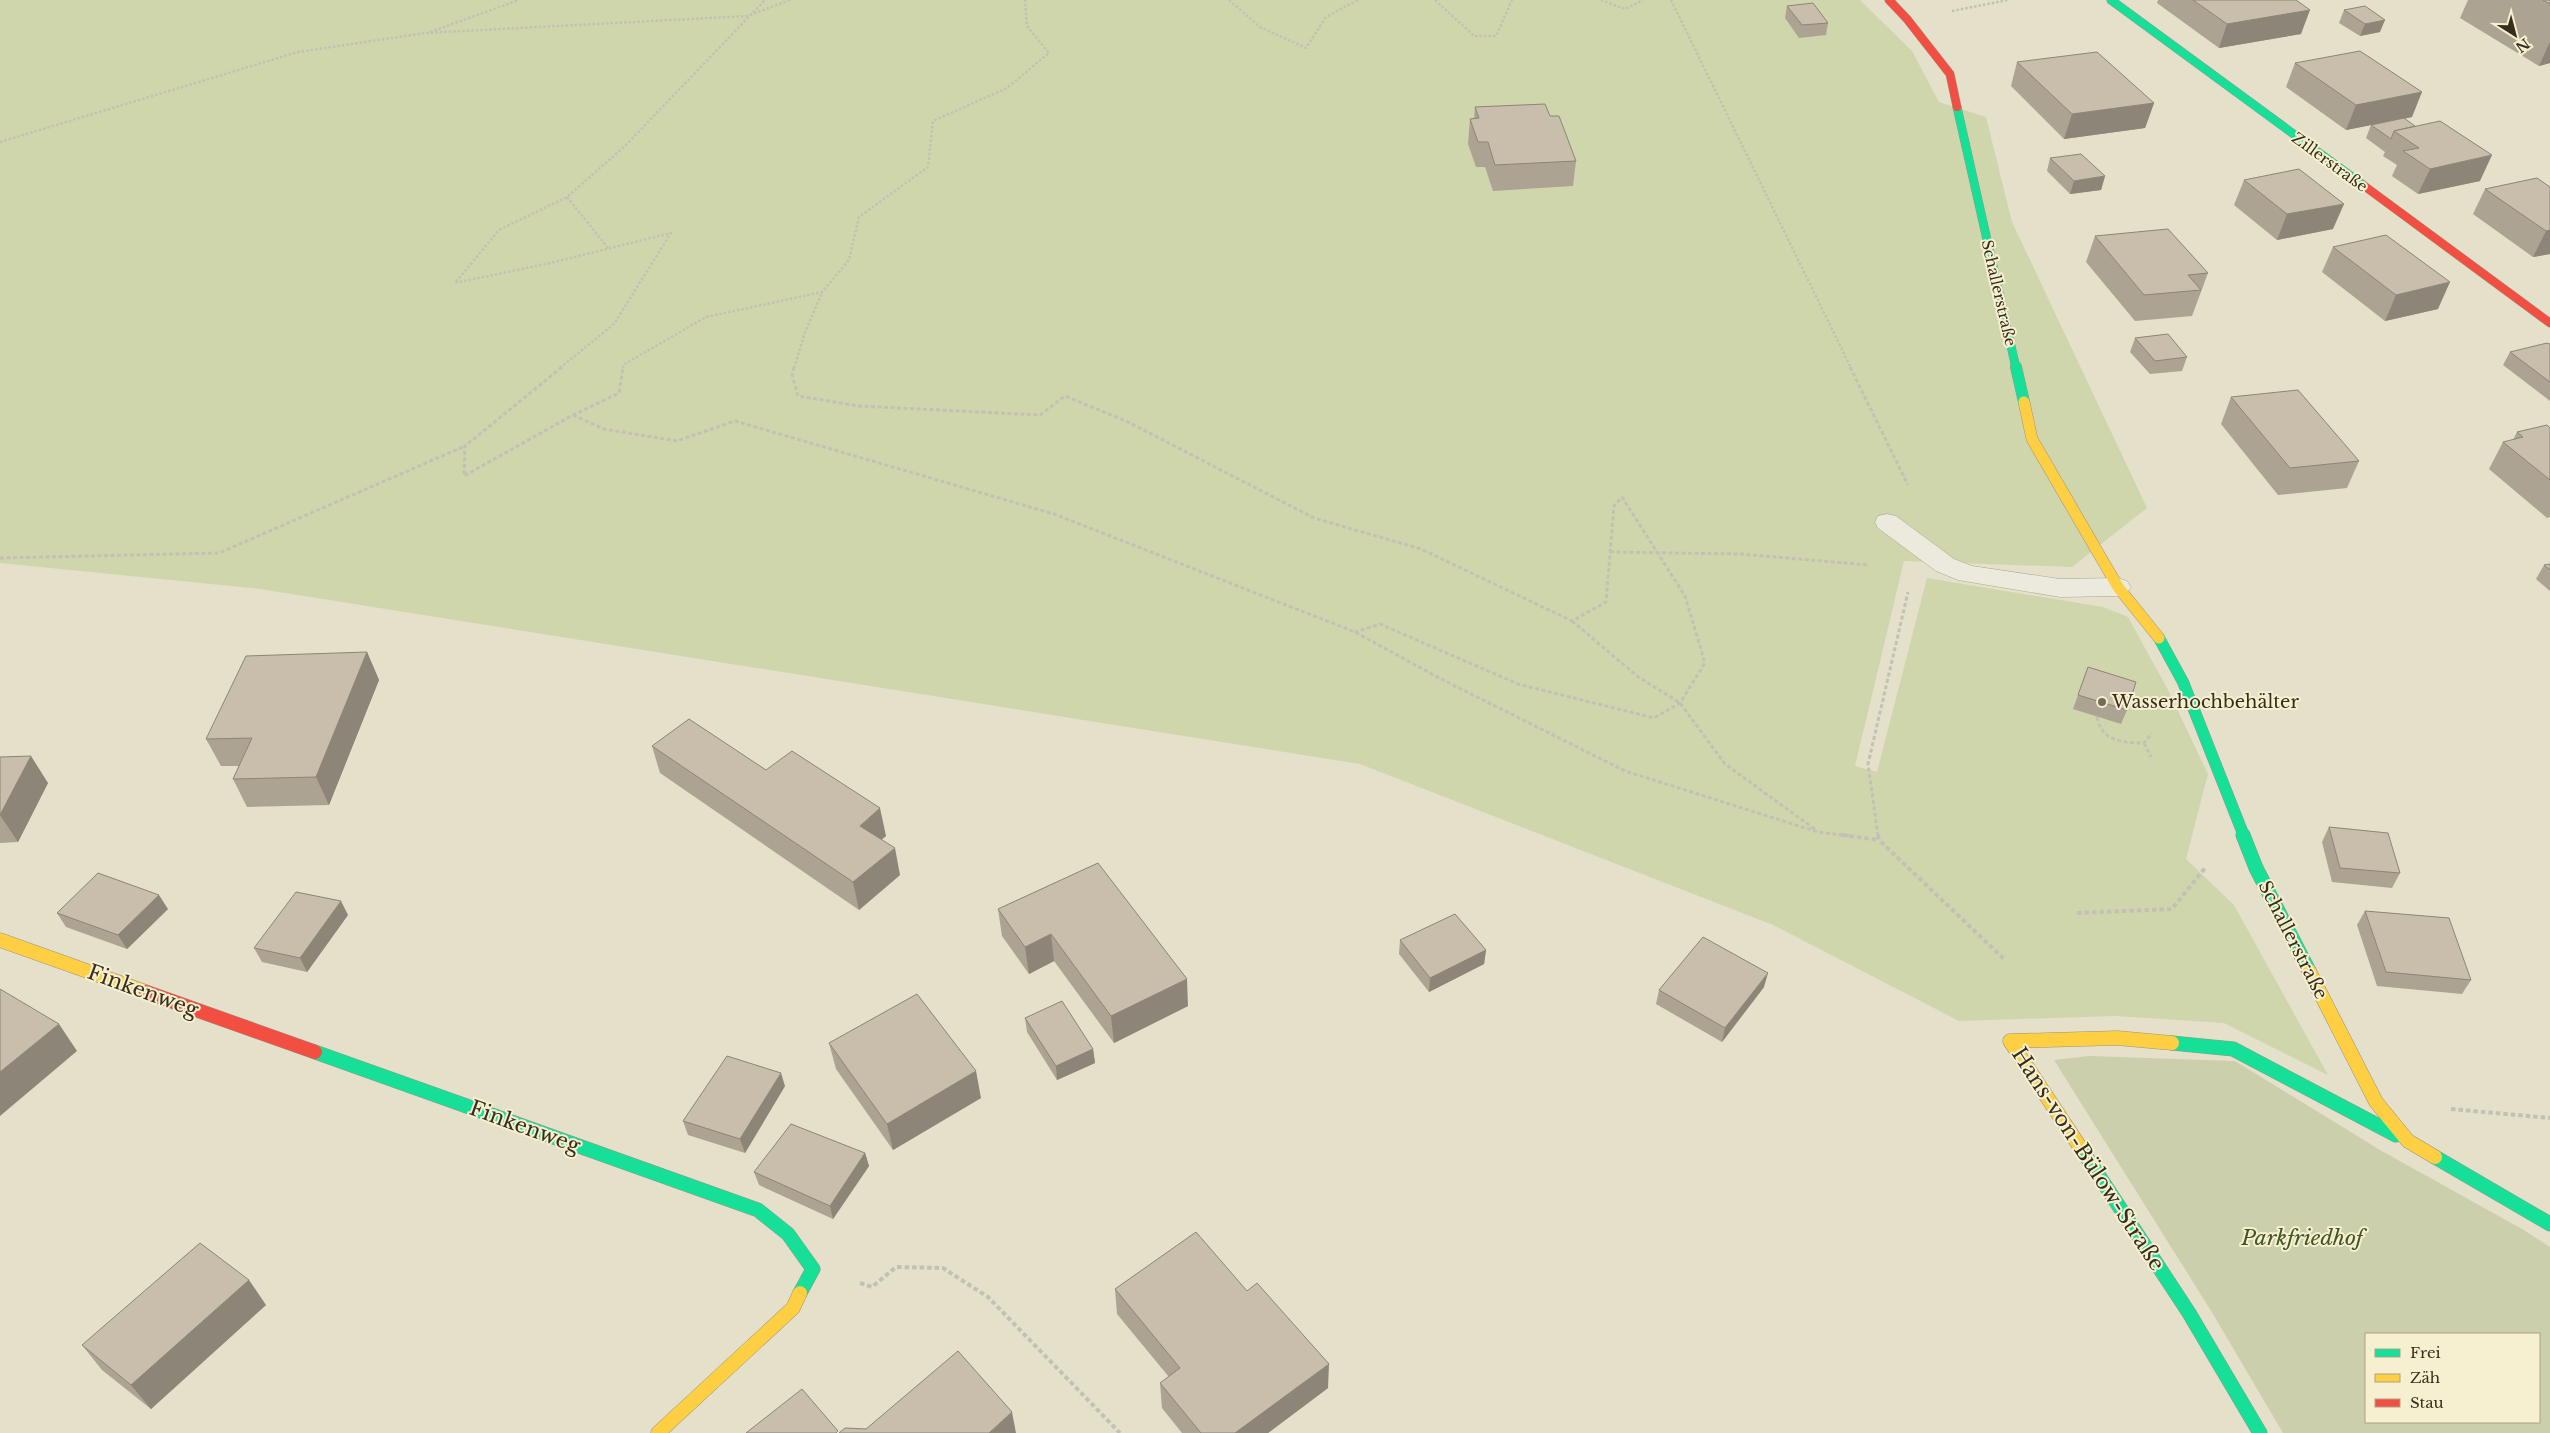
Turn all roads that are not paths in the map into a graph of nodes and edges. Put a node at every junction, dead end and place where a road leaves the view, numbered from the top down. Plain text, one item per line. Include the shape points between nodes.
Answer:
1 (1889, 0) edge
2 (2111, 0) edge
3 (2550, 323) edge
4 (1887, 522) dead end
5 (2118, 587) junction
6 (0, 940) edge
7 (2408, 1141) junction
8 (2550, 1224) edge
9 (658, 1433) edge
10 (2260, 1433) edge

1 - 5 street, Schallerstraße via 1908,19 1950,74 2032,440
2 - 3 street, Zillerstraße
4 - 5 street via 1935,557 1967,574 2060,588
5 - 7 street, Schallerstraße via 2168,653 2183,682 2256,868 2376,1102
6 - 9 street, Finkenweg via 758,1210 788,1234 813,1268 793,1308
7 - 8 street, Schallerstraße
7 - 10 street, Hans-von-Bülow-Straße via 2233,1049 2117,1038 2010,1041 2189,1313

